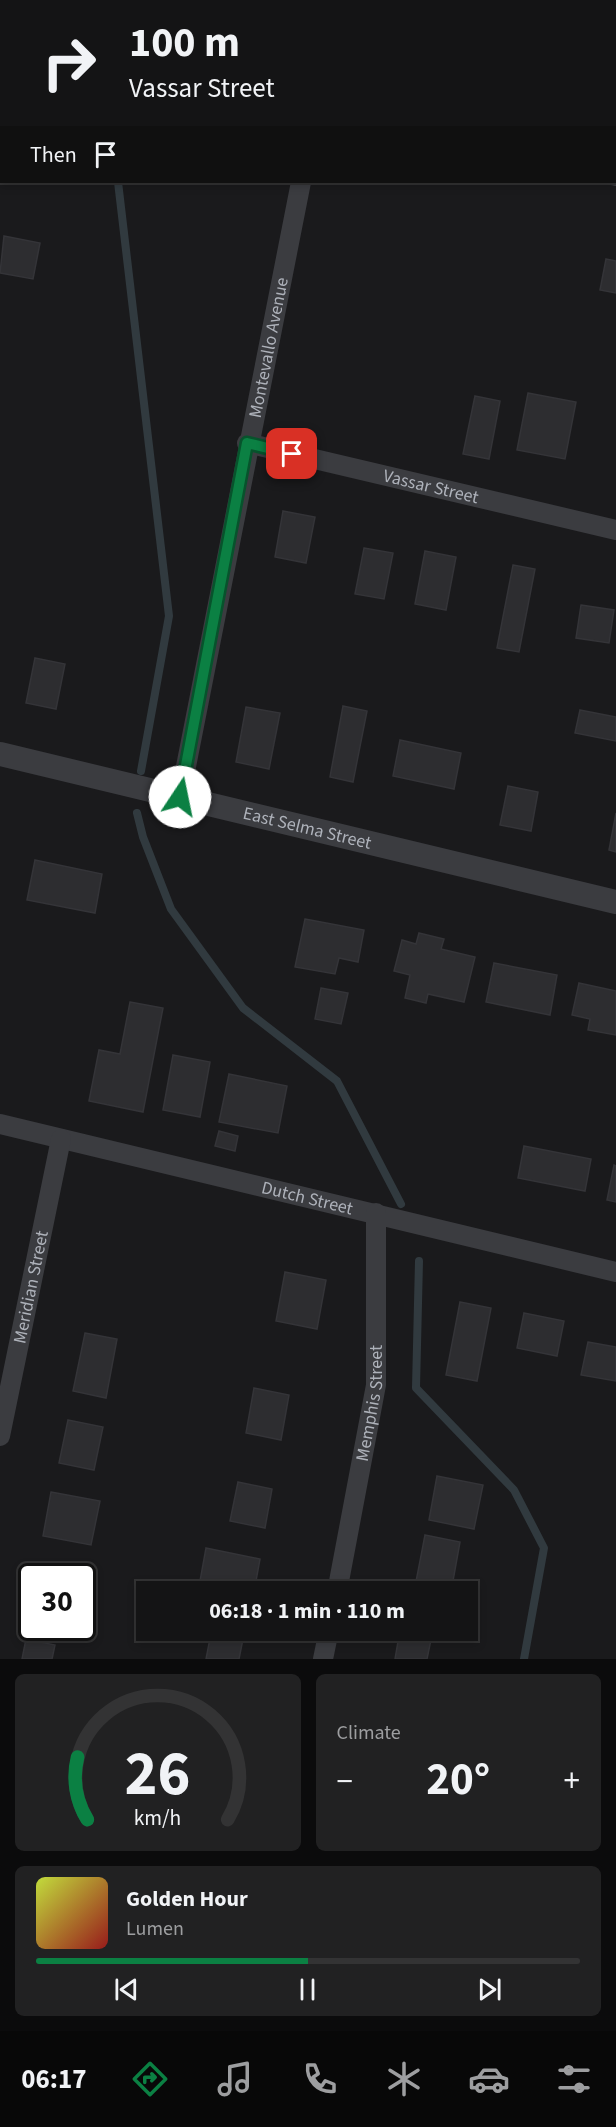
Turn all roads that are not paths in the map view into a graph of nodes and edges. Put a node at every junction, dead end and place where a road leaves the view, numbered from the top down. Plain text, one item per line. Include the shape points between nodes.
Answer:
1 (301, 183) edge
2 (247, 443) junction
3 (616, 530) edge
4 (0, 754) edge
5 (180, 797) junction
6 (616, 902) edge
7 (0, 1124) edge
8 (61, 1139) junction
9 (376, 1214) junction
10 (616, 1272) edge
11 (0, 1436) edge
12 (339, 1581) edge
13 (327, 1641) edge
14 (324, 1659) edge

1 - 2 street, Montevallo Avenue
2 - 3 street, Vassar Street
2 - 5 street, Montevallo Avenue
4 - 5 street, East Selma Street
5 - 6 street, East Selma Street
7 - 8 street, Dutch Street
8 - 9 street, Dutch Street
8 - 11 street, Meridian Street
9 - 10 street, Dutch Street
9 - 12 street, Memphis Street via 376,1384
13 - 14 street

